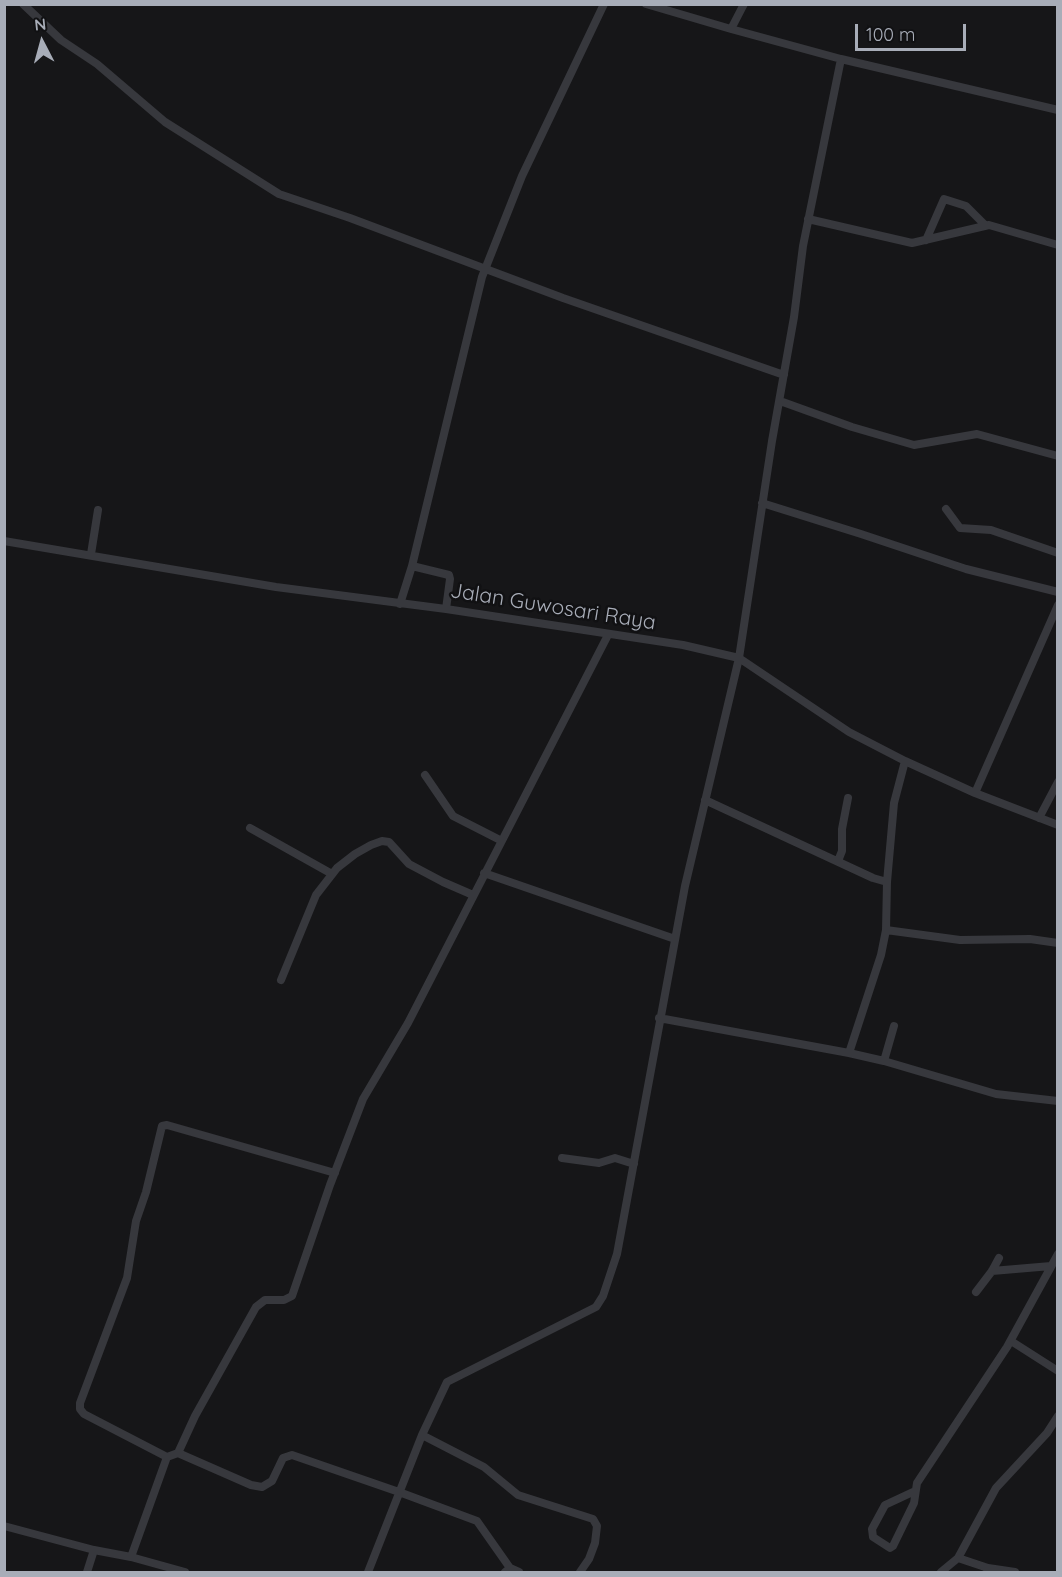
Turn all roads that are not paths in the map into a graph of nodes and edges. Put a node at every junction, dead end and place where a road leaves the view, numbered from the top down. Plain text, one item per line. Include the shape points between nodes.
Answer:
1 (23, 4) edge
2 (604, 4) edge
3 (646, 4) edge
4 (744, 4) edge
5 (731, 28) junction
6 (841, 59) junction
7 (1058, 110) edge
8 (808, 219) junction
9 (985, 225) junction
10 (927, 240) junction
11 (1058, 245) edge
12 (486, 268) junction
13 (784, 375) junction
14 (780, 401) junction
15 (1058, 456) edge
16 (762, 503) junction
17 (946, 509) dead end
18 (98, 510) dead end
19 (4, 541) edge
20 (1058, 553) edge
21 (91, 554) junction
22 (412, 566) junction
23 (1058, 592) edge
24 (400, 604) junction
25 (1058, 605) edge
26 (446, 609) junction
27 (608, 635) junction
28 (739, 658) junction
29 (905, 761) junction
30 (425, 774) dead end
31 (1058, 782) edge
32 (975, 793) junction
33 (848, 798) dead end
34 (705, 800) junction
35 (1039, 818) junction
36 (1058, 825) edge
37 (250, 828) dead end
38 (500, 840) junction
39 (838, 861) junction
40 (484, 873) junction
41 (332, 874) junction
42 (886, 882) junction
43 (473, 895) junction
44 (886, 930) junction
45 (675, 939) junction
46 (1058, 943) edge
47 (281, 980) dead end
48 (659, 1018) junction
49 (894, 1026) dead end
50 (849, 1053) junction
51 (884, 1060) junction
52 (1058, 1092) edge
53 (1057, 1101) edge
54 (562, 1158) dead end
55 (634, 1164) junction
56 (335, 1173) junction
57 (1058, 1254) edge
58 (999, 1258) dead end
59 (1051, 1266) junction
60 (992, 1271) junction
61 (976, 1292) dead end
62 (1011, 1341) junction
63 (1058, 1371) edge
64 (1058, 1416) edge
65 (422, 1435) junction
66 (178, 1453) junction
67 (167, 1456) junction
68 (915, 1491) junction
69 (399, 1492) junction
70 (4, 1526) edge
71 (94, 1550) junction
72 (131, 1557) junction
73 (958, 1558) junction
74 (508, 1570) edge
75 (987, 1570) edge
76 (87, 1572) edge
77 (185, 1572) edge
78 (368, 1572) edge
79 (519, 1572) edge
80 (580, 1572) edge
81 (940, 1572) edge
82 (1015, 1572) edge

1 - 12 street via 165,122 279,194
2 - 12 street via 522,176
3 - 5 street
4 - 5 street
5 - 6 street
6 - 7 street
6 - 8 street
8 - 10 street via 912,243
8 - 13 street
9 - 10 street
9 - 10 street via 966,206 944,199
9 - 11 street
12 - 13 street
12 - 22 street
13 - 14 street
14 - 15 street via 914,445 977,434
14 - 16 street
16 - 23 street via 966,569
16 - 28 street
17 - 20 street via 960,528 989,529
18 - 21 street
19 - 21 street, Jalan Guwosari Raya
21 - 24 street, Jalan Guwosari Raya via 276,587
22 - 24 street
22 - 26 street via 449,575
24 - 26 street, Jalan Guwosari Raya
25 - 32 street
26 - 27 street, Jalan Guwosari Raya
27 - 28 street, Jalan Guwosari Raya via 683,645
27 - 38 street
28 - 29 street, Jalan Guwosari Raya via 849,732
28 - 34 street
29 - 32 street, Jalan Guwosari Raya
29 - 42 street via 894,803
30 - 38 street via 456,818
31 - 35 street
32 - 35 street, Jalan Guwosari Raya
33 - 39 street
34 - 39 street
34 - 45 street
35 - 36 street, Jalan Guwosari Raya
37 - 41 street
38 - 40 street
39 - 42 street
40 - 43 street
40 - 45 street
41 - 43 street via 356,854 382,841 389,842 409,864
41 - 47 street via 316,895
42 - 44 street
43 - 56 street via 408,1023 363,1099
44 - 46 street via 960,940
44 - 50 street
45 - 48 street
48 - 50 street
48 - 55 street
49 - 51 street
50 - 51 street
51 - 53 street via 996,1094
52 - 53 street
54 - 55 street via 599,1163 615,1158
55 - 65 street via 617,1254 599,1303 452,1378
56 - 66 street via 292,1296 284,1300 265,1299 256,1307
56 - 67 street via 162,1126 136,1221 127,1278 80,1409
57 - 59 street
58 - 60 street
59 - 60 street
59 - 62 street
60 - 61 street
62 - 63 street
62 - 68 street
64 - 73 street via 996,1488
65 - 69 street
65 - 80 street via 484,1467 518,1495 592,1519 597,1526 595,1543
66 - 67 street
66 - 69 street via 261,1487 272,1481 283,1458 292,1455
67 - 72 street
68 - 68 street via 885,1505 872,1529 873,1537 890,1548 893,1546 914,1503
69 - 74 street via 477,1521
69 - 78 street
70 - 71 street
71 - 72 street
71 - 76 street
72 - 77 street
73 - 75 street
73 - 81 street
74 - 79 street
75 - 82 street

